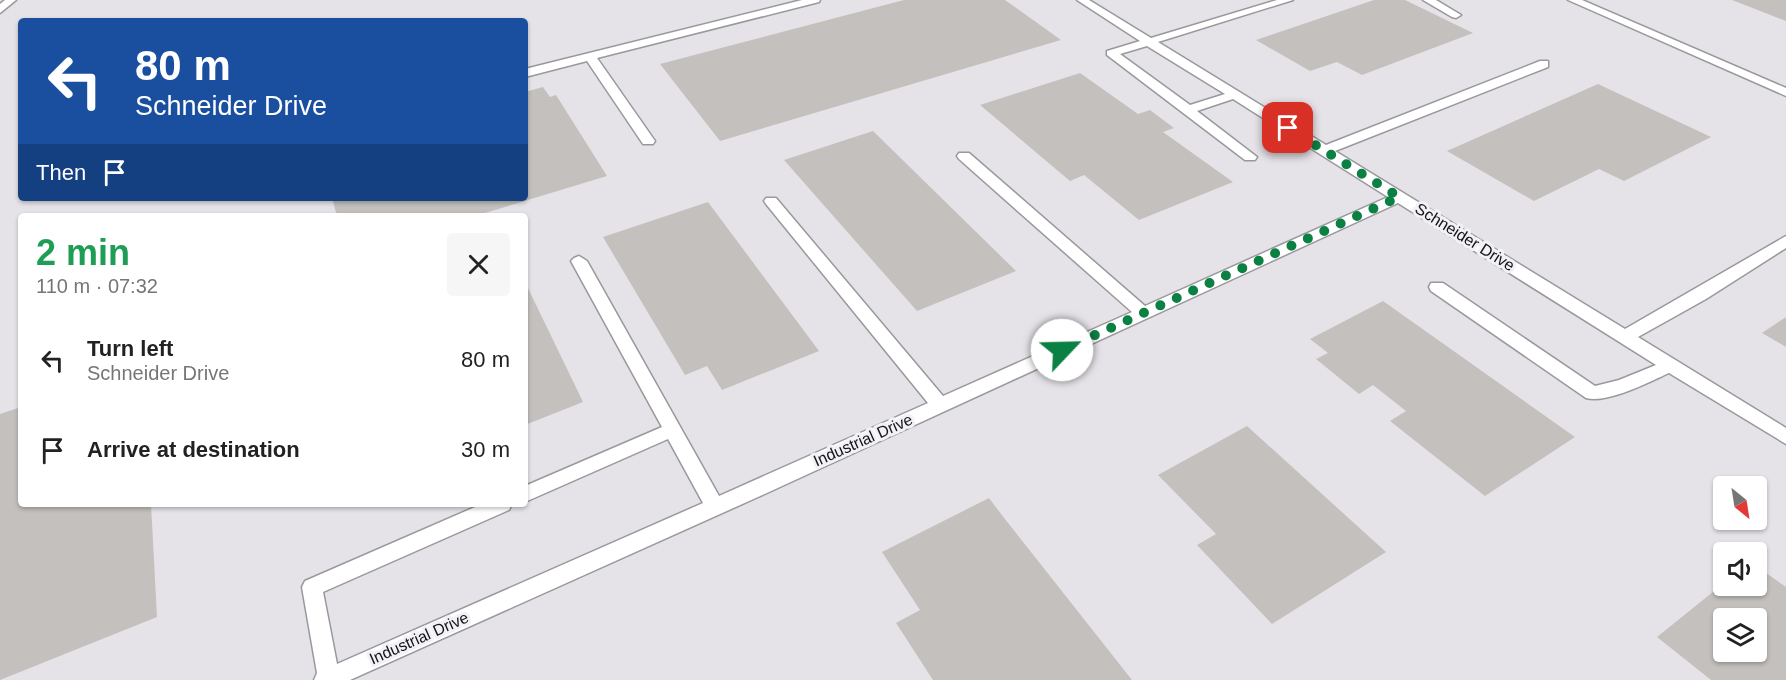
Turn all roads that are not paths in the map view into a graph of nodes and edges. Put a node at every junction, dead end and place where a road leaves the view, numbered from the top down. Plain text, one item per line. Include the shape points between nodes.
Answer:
1 (11, 0) edge
2 (815, 0) edge
3 (1082, 0) edge
4 (1288, 0) edge
5 (1428, 0) edge
6 (1573, 0) edge
7 (0, 10) edge
8 (1456, 15) dead end
9 (1149, 43) junction
10 (590, 57) junction
11 (1544, 64) dead end
12 (528, 72) edge
13 (1786, 92) edge
14 (1234, 95) junction
15 (1188, 110) junction
16 (648, 141) dead end
17 (1324, 151) junction
18 (964, 156) dead end
19 (1250, 158) dead end
20 (1399, 197) junction
21 (771, 201) dead end
22 (1786, 241) edge
23 (579, 261) dead end
24 (1437, 287) dead end
25 (1143, 313) junction
26 (1625, 337) junction
27 (1671, 365) junction
28 (940, 405) junction
29 (672, 430) junction
30 (1786, 437) edge
31 (528, 493) edge
32 (495, 507) edge
33 (715, 507) junction
34 (327, 679) edge

1 - 7 lane
2 - 10 lane
3 - 9 lane, Schneider Drive
4 - 9 lane
5 - 8 lane
6 - 13 lane
9 - 14 lane, Schneider Drive
9 - 15 lane via 1111,53
10 - 12 lane
10 - 16 lane
11 - 17 lane
14 - 15 lane
14 - 17 lane, Schneider Drive
15 - 19 lane
17 - 20 lane, Schneider Drive
18 - 25 lane
20 - 25 lane, Industrial Drive
20 - 26 lane, Schneider Drive
21 - 28 lane
22 - 26 lane
23 - 29 lane
24 - 27 lane via 1592,393 1623,386
25 - 28 lane, Industrial Drive
26 - 27 lane, Schneider Drive
27 - 30 lane, Schneider Drive
28 - 33 lane, Industrial Drive
29 - 31 lane
29 - 33 lane
32 - 34 lane via 312,587
33 - 34 lane, Industrial Drive

